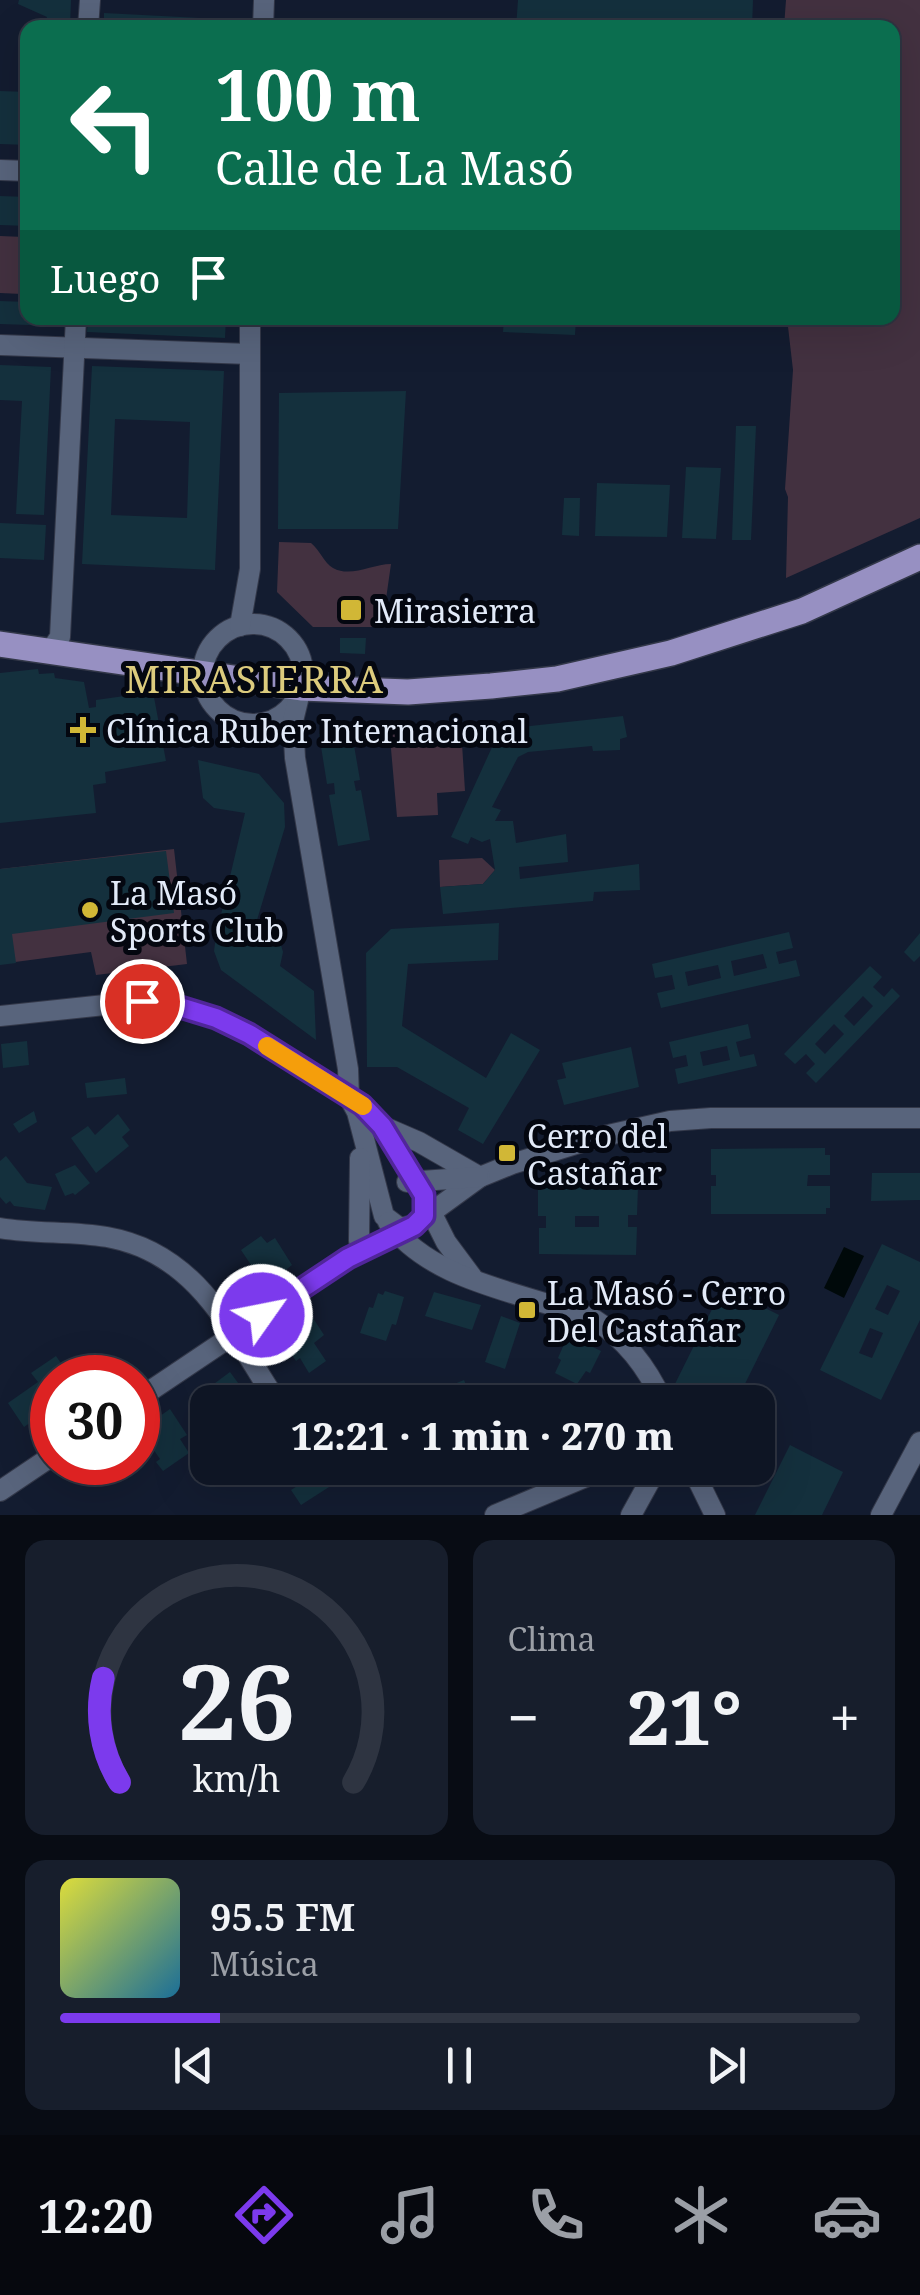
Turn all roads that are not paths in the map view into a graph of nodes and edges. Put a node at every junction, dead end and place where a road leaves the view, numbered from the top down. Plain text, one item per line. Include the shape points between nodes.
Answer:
1 (76, 325) edge
2 (250, 325) edge
3 (0, 345) edge
4 (75, 347) junction
5 (249, 354) junction
6 (920, 543) edge
7 (920, 557) edge
8 (250, 568) junction
9 (265, 625) junction
10 (240, 626) junction
11 (0, 630) edge
12 (0, 644) edge
13 (56, 644) junction
14 (205, 666) junction
15 (302, 680) junction
16 (269, 721) junction
17 (295, 758) junction
18 (0, 1016) edge
19 (349, 1097) junction
20 (920, 1118) edge
21 (392, 1133) junction
22 (363, 1136) junction
23 (369, 1164) junction
24 (480, 1177) junction
25 (452, 1196) junction
26 (405, 1206) junction
27 (0, 1228) edge
28 (442, 1234) junction
29 (357, 1250) junction
30 (422, 1254) junction
31 (473, 1279) junction
32 (233, 1334) junction
33 (160, 1383) edge
34 (266, 1385) edge
35 (654, 1385) edge
36 (920, 1442) edge
37 (30, 1471) edge
38 (566, 1485) edge
39 (648, 1485) edge
40 (700, 1485) edge
41 (0, 1491) edge
42 (495, 1515) edge
43 (631, 1515) edge
44 (715, 1515) edge
45 (881, 1515) edge

1 - 4 street
2 - 5 street
3 - 4 street
4 - 5 street
4 - 13 street
5 - 8 street
6 - 15 main road via 798,599 608,653 454,674
7 - 15 main road via 802,612 558,678 408,692
8 - 9 street
8 - 10 street
9 - 10 street
9 - 15 street via 292,642
10 - 14 street via 218,638
11 - 13 main road
12 - 13 main road
13 - 14 main road
14 - 15 main road
14 - 16 street via 208,696 224,714 246,723
15 - 16 street via 286,712
15 - 17 street
16 - 17 street via 284,733
17 - 19 street
18 - 19 street via 116,1002 177,1006 249,1034
19 - 21 street
19 - 22 street
20 - 24 street via 670,1121 549,1151
21 - 23 street
21 - 24 street
21 - 26 street
22 - 23 street
22 - 29 street
23 - 26 street
24 - 25 street
24 - 26 street
25 - 26 street
25 - 28 street
26 - 28 street
26 - 29 street
26 - 29 street
26 - 30 street
27 - 32 street via 106,1237 154,1250 198,1284
28 - 31 street
29 - 30 street
29 - 32 street
30 - 31 street
31 - 35 street via 590,1318 640,1360
32 - 33 street
32 - 34 street
36 - 45 street
37 - 41 street
38 - 42 street
39 - 43 street
40 - 44 street

